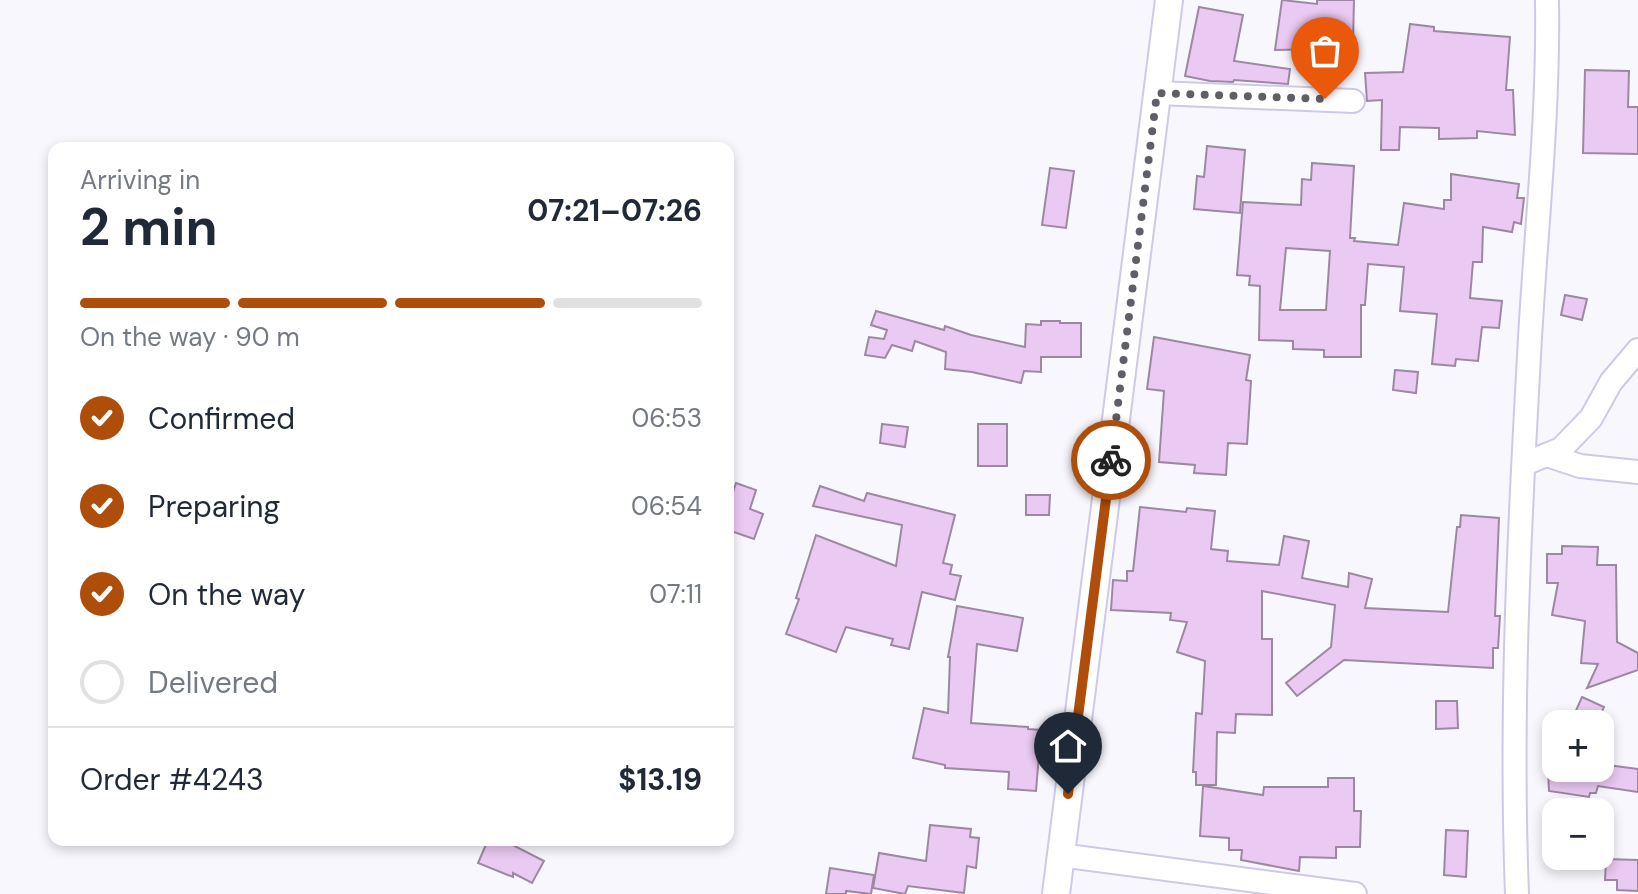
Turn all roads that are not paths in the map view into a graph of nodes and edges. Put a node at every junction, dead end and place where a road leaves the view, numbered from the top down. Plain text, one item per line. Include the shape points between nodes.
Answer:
1 (1169, 0) edge
2 (1547, 0) edge
3 (1157, 93) junction
4 (1353, 101) dead end
5 (1638, 350) edge
6 (1547, 455) junction
7 (1524, 464) junction
8 (1638, 472) edge
9 (1060, 855) junction
10 (1056, 894) edge
11 (1355, 894) edge
12 (1517, 894) edge

1 - 3 street
2 - 7 street via 1548,71
3 - 4 street
3 - 9 street
5 - 6 street via 1611,382 1591,418 1561,449
6 - 7 street
6 - 8 street via 1580,466
7 - 12 street via 1513,780
9 - 10 street
9 - 11 street

